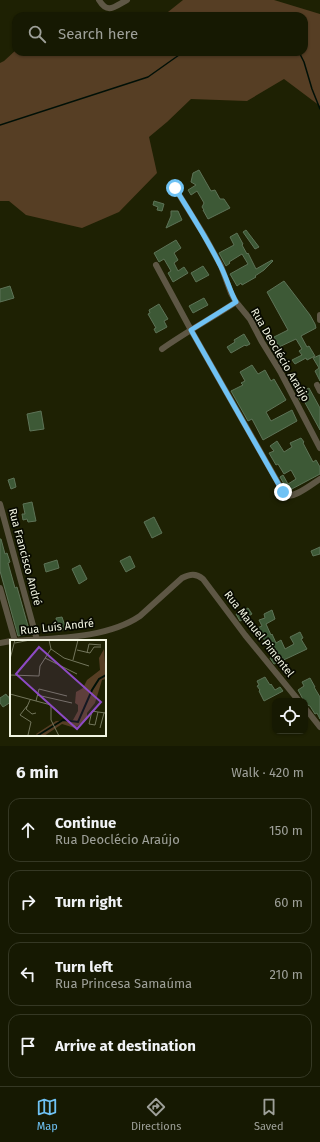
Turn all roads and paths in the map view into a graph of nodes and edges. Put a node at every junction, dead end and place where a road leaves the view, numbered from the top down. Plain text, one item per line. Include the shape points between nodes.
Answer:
1 (99, 0) edge
2 (127, 0) edge
3 (175, 188) dead end
4 (156, 265) dead end
5 (236, 302) junction
6 (320, 315) edge
7 (320, 320) edge
8 (191, 330) junction
9 (162, 349) dead end
10 (317, 385) dead end
11 (320, 391) edge
12 (320, 448) edge
13 (320, 480) edge
14 (0, 504) edge
15 (203, 579) joint
16 (0, 588) edge
17 (13, 640) edge
18 (38, 640) joint
19 (10, 641) edge
20 (0, 643) edge
21 (297, 698) edge
22 (308, 712) edge
23 (320, 727) edge

1 - 2 street via 107,9
3 - 5 street, Rua Deoclécio Araújo via 218,260
4 - 8 street
5 - 8 street
5 - 12 street, Rua Deoclécio Araújo via 254,326
6 - 7 street
8 - 9 street
8 - 13 street via 285,495 295,494
10 - 11 street
14 - 18 street, Rua Francisco André
15 - 18 street, Rua Luís André via 195,575 186,576 140,616 125,625 98,633
15 - 21 street, Rua Manuel Pimentel
16 - 17 street
19 - 20 street, Rua Luís André
22 - 23 street

